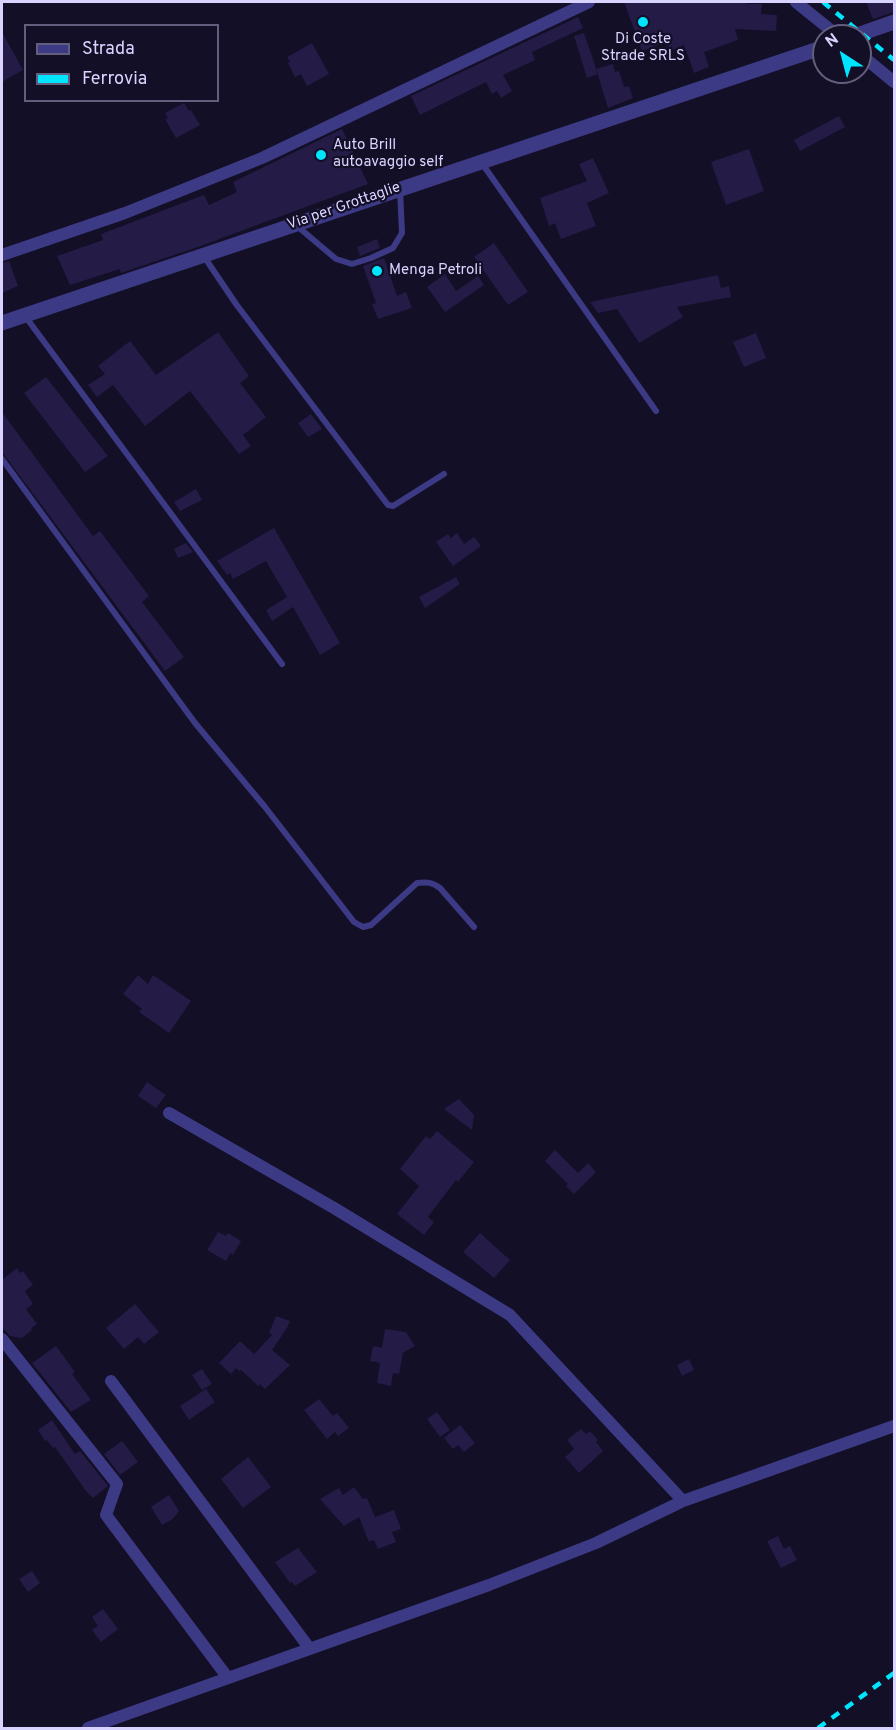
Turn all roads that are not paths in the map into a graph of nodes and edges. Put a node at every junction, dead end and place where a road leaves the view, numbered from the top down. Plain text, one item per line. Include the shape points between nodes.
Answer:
1 (590, 2) edge
2 (796, 2) edge
3 (894, 22) edge
4 (823, 24) edge
5 (872, 30) edge
6 (812, 51) edge
7 (872, 64) edge
8 (894, 82) edge
9 (481, 161) junction
10 (400, 188) junction
11 (294, 224) junction
12 (2, 255) edge
13 (203, 255) junction
14 (25, 315) junction
15 (2, 323) edge
16 (656, 411) dead end
17 (2, 459) edge
18 (444, 474) dead end
19 (282, 664) dead end
20 (474, 927) dead end
21 (169, 1113) dead end
22 (2, 1339) edge
23 (111, 1381) dead end
24 (894, 1426) edge
25 (683, 1501) junction
26 (310, 1649) junction
27 (228, 1678) junction
28 (88, 1728) edge

1 - 12 street via 262,158 125,213
2 - 4 street
3 - 5 street
6 - 9 street, Via per Grottaglie
7 - 8 street
9 - 10 street, Via per Grottaglie
9 - 16 lane
10 - 11 street, Via per Grottaglie
10 - 11 lane via 402,233 393,248 371,258 352,264 336,259
11 - 13 street, Via per Grottaglie
13 - 14 street, Via per Grottaglie
13 - 18 lane via 388,505 393,506
14 - 15 street, Via per Grottaglie
14 - 19 lane
17 - 20 lane via 195,723 354,922 363,927 371,925 417,883 427,882 440,888
21 - 25 street via 510,1315
22 - 27 street via 117,1484 106,1515
23 - 26 street
24 - 25 street
25 - 26 street via 596,1543
26 - 27 street
27 - 28 street

